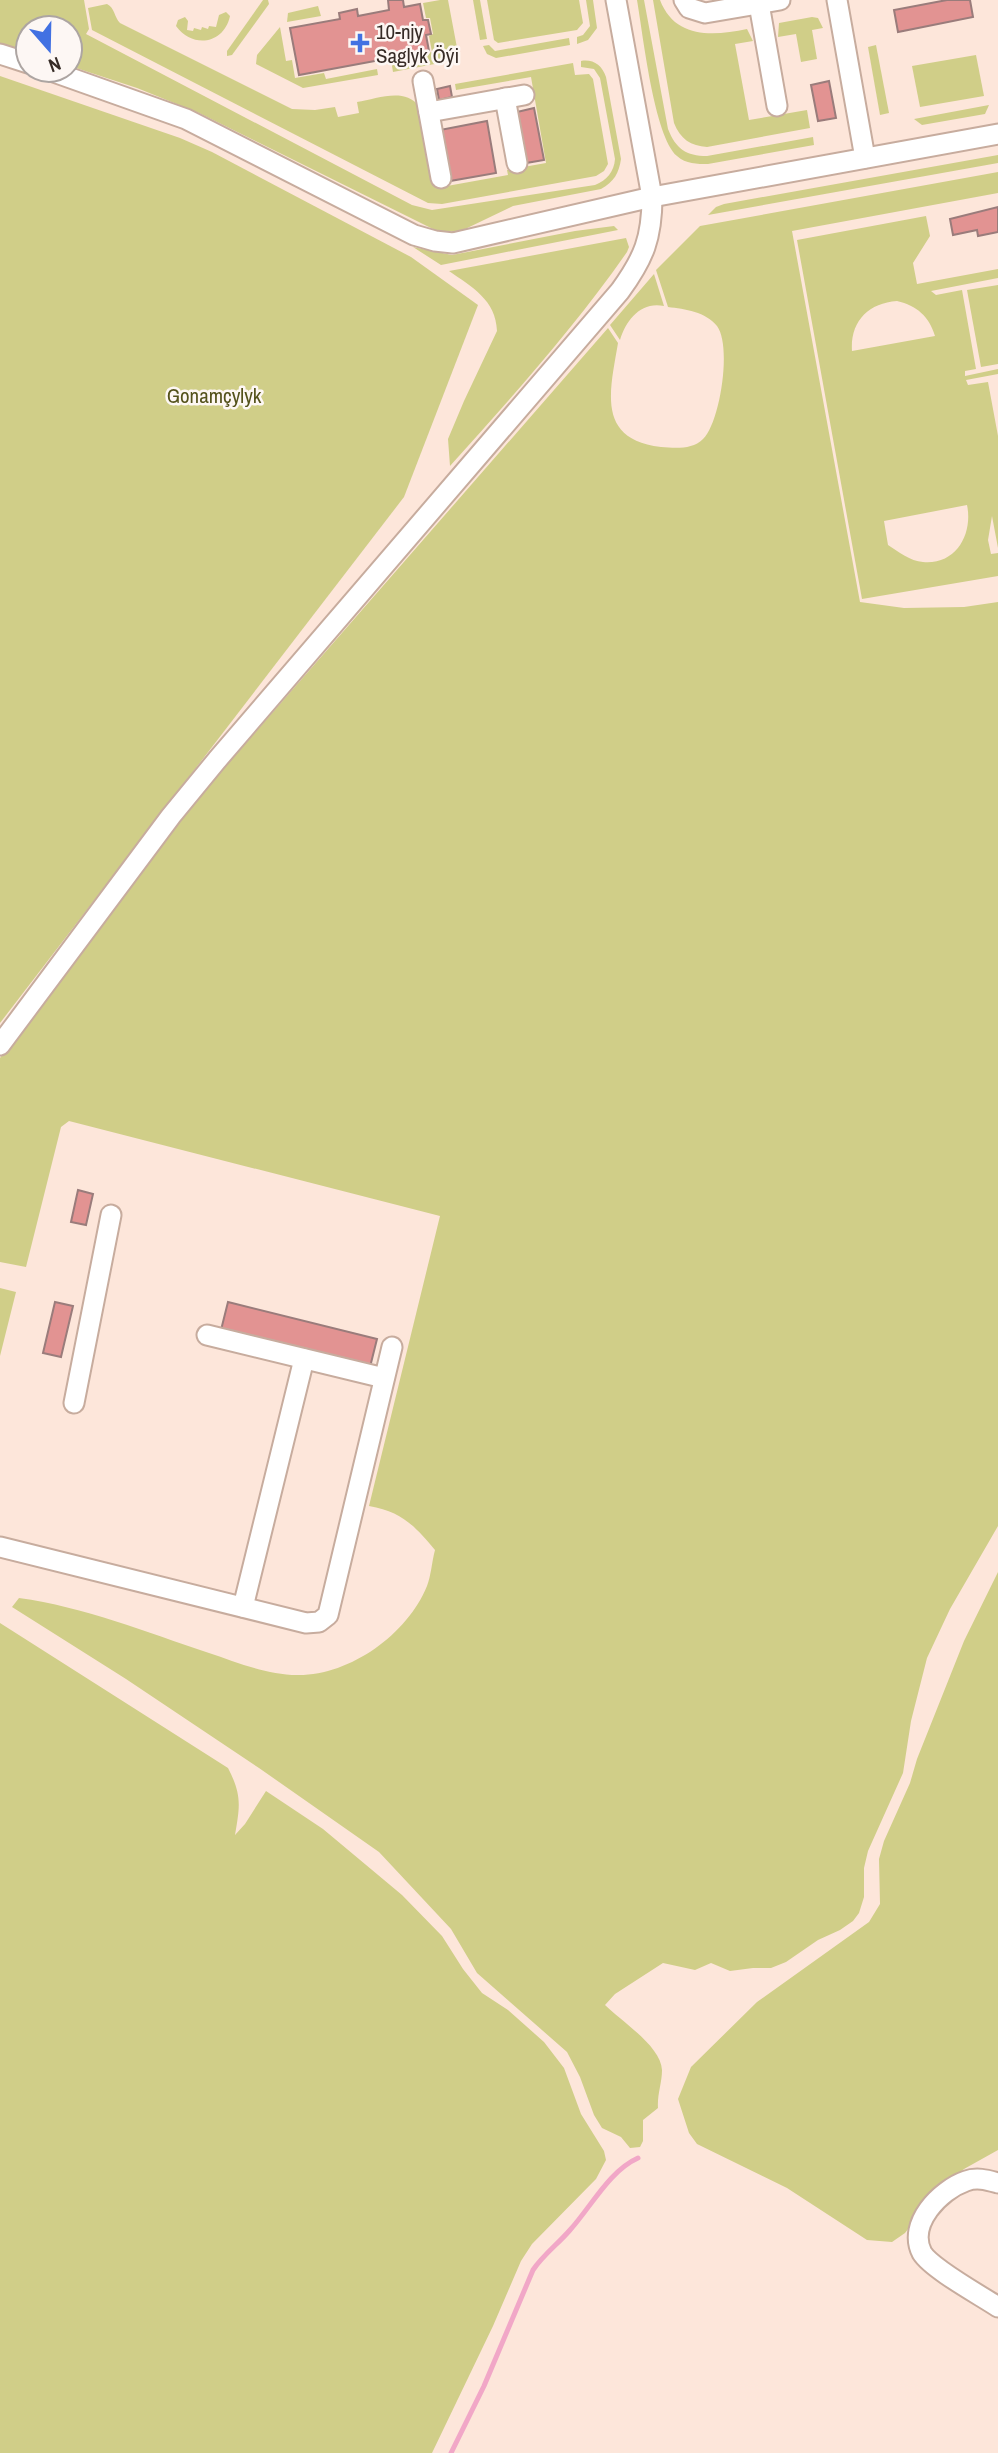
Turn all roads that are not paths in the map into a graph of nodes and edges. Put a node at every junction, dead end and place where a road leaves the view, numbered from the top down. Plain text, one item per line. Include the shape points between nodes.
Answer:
1 (617, 0) edge
2 (684, 0) edge
3 (780, 0) edge
4 (837, 0) edge
5 (759, 4) junction
6 (423, 81) dead end
7 (84, 83) edge
8 (777, 106) dead end
9 (429, 112) junction
10 (998, 134) edge
11 (865, 158) junction
12 (517, 163) dead end
13 (441, 178) dead end
14 (652, 197) junction
15 (0, 1045) edge
16 (111, 1215) dead end
17 (208, 1335) dead end
18 (392, 1347) dead end
19 (304, 1359) junction
20 (384, 1378) junction
21 (74, 1403) dead end
22 (0, 1548) edge
23 (243, 1607) junction
24 (998, 2183) edge
25 (998, 2307) edge

1 - 14 street
2 - 5 street via 689,8 705,13
3 - 5 street
4 - 11 street
5 - 8 street
6 - 9 street
7 - 14 street via 186,119 414,235 435,241 473,240
9 - 12 street via 514,96
9 - 13 street
10 - 11 street
11 - 14 street
14 - 15 street via 647,247 620,291 217,760
16 - 21 street
17 - 19 street
18 - 20 street
19 - 20 street
19 - 23 street
20 - 23 street via 326,1618 310,1623
22 - 23 street
24 - 25 street via 973,2179 958,2184 931,2208 918,2229 920,2248 930,2261

